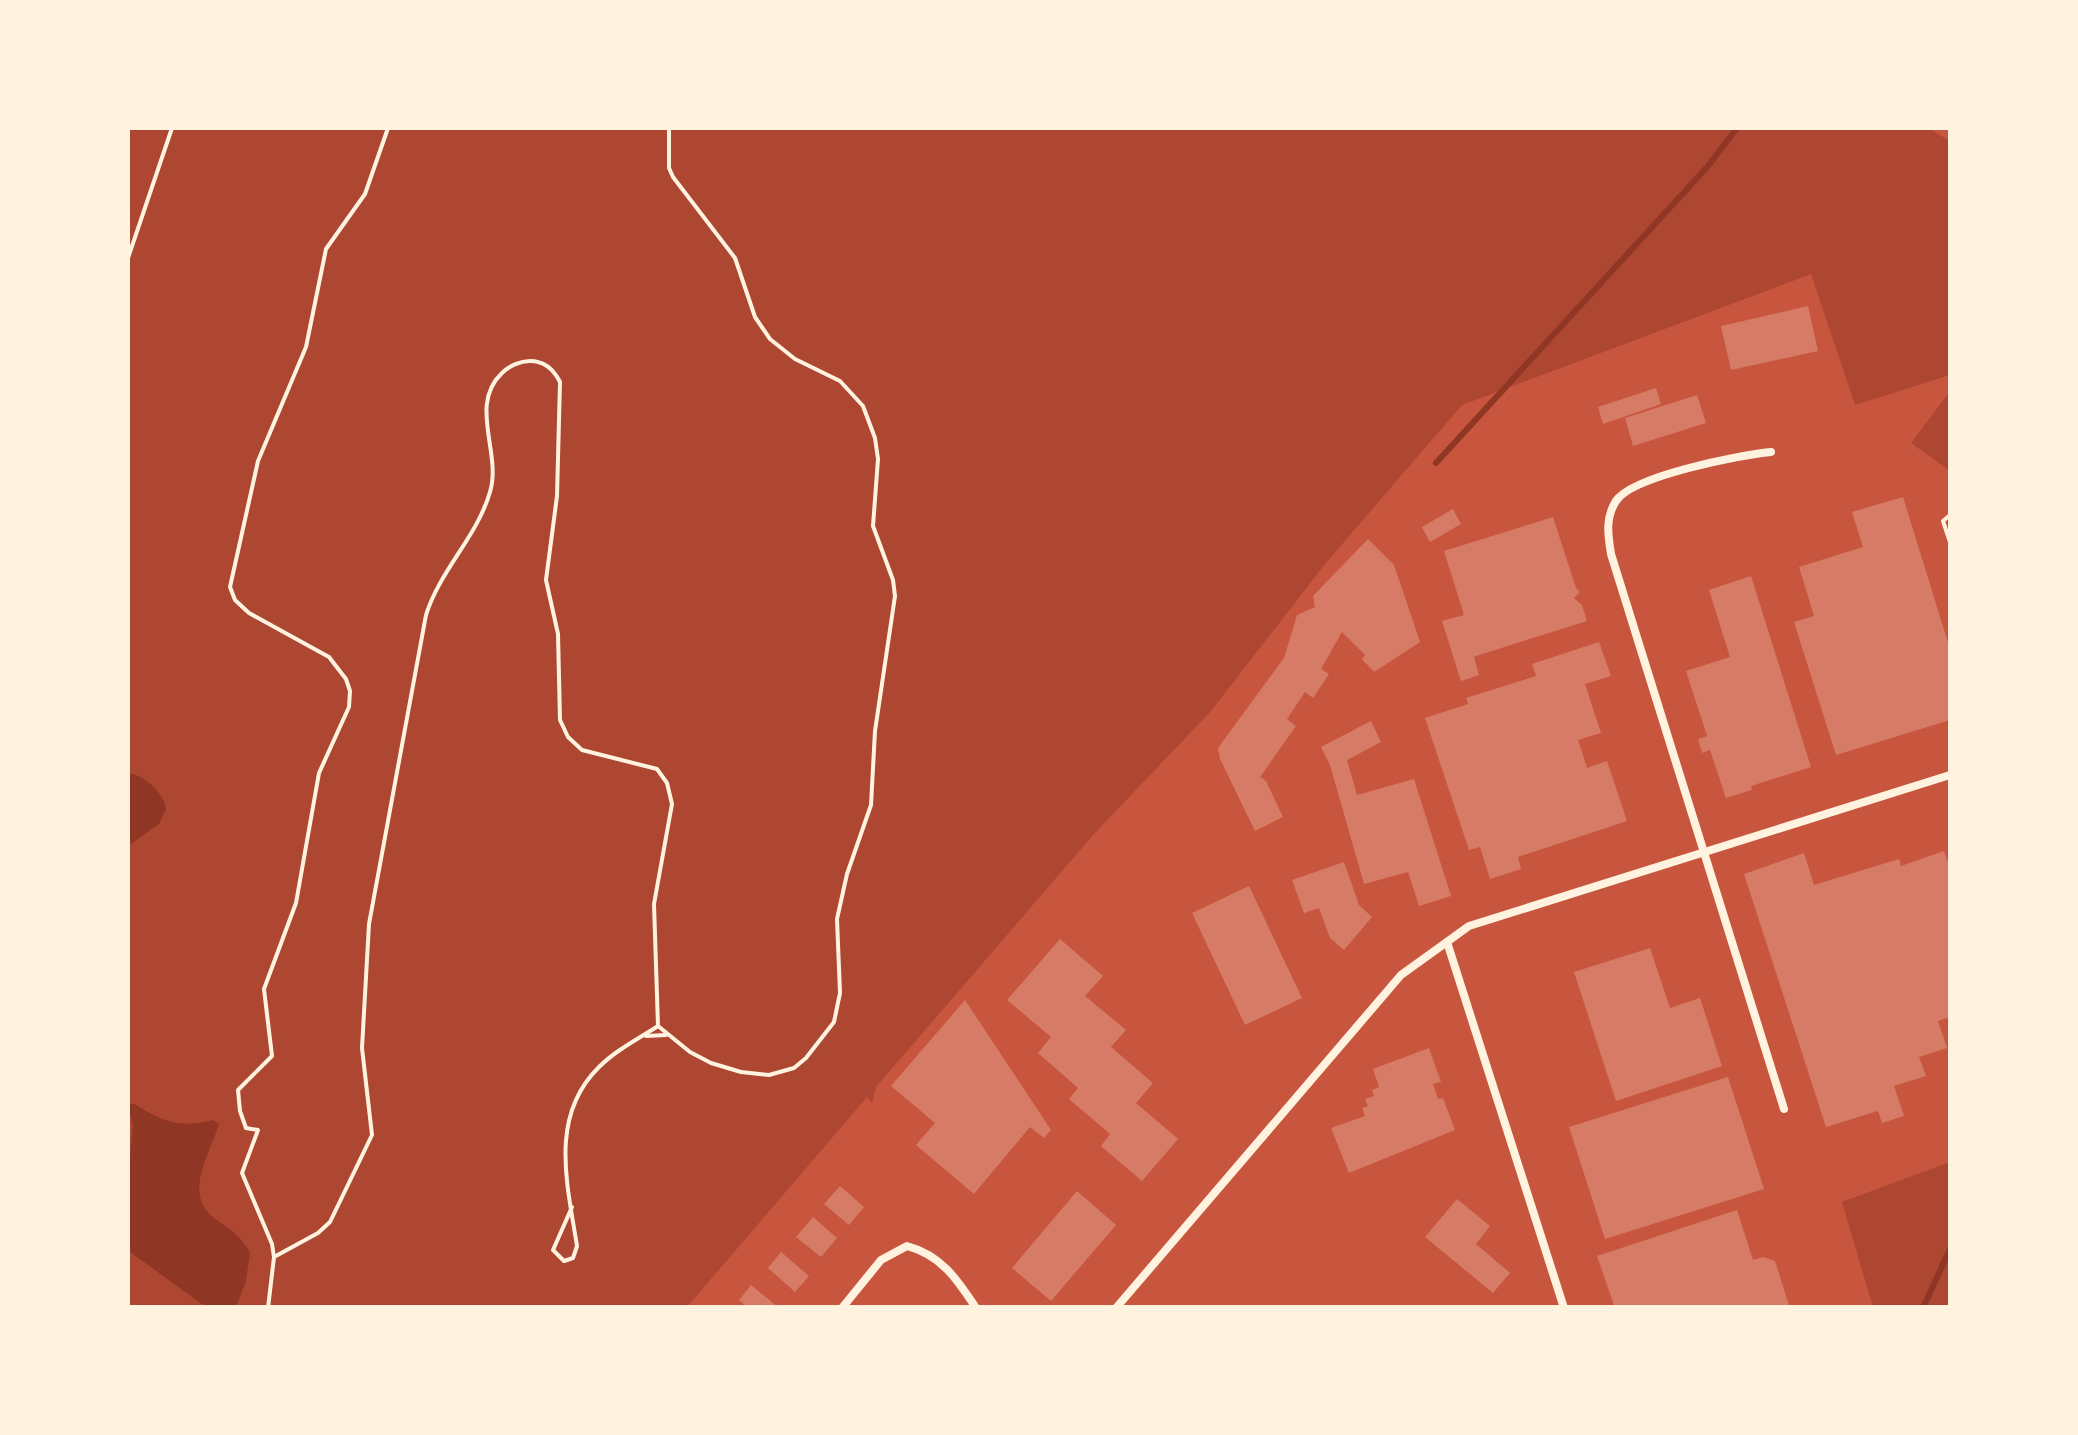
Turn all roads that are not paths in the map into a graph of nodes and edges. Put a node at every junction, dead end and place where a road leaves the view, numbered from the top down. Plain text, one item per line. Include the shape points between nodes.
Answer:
1 (172, 128) edge
2 (388, 128) edge
3 (669, 128) edge
4 (128, 258) edge
5 (1771, 452) dead end
6 (1950, 516) edge
7 (1950, 542) edge
8 (1950, 775) edge
9 (1705, 851) junction
10 (1448, 942) junction
11 (658, 1026) junction
12 (670, 1036) junction
13 (635, 1041) junction
14 (1784, 1110) dead end
15 (572, 1206) junction
16 (274, 1257) junction
17 (268, 1308) edge
18 (842, 1308) edge
19 (976, 1308) edge
20 (1116, 1308) edge
21 (1564, 1308) edge

1 - 4 lane
2 - 16 lane via 364,194 326,248 306,347 258,461 230,587 249,613 329,657 346,679 350,698 319,773 296,902 264,989 272,1056 238,1090 246,1128 258,1130 242,1173
3 - 12 lane via 673,177 735,258 763,330 795,359 850,388 863,406 878,458 873,526 895,588 871,806 836,919 840,994 834,1022 794,1068 768,1075 712,1062
5 - 9 street via 1717,459 1636,487 1618,496 1607,530
6 - 7 lane via 1943,521
8 - 9 street
9 - 10 street via 1501,914
9 - 14 street
10 - 20 street via 1401,976
10 - 21 street
11 - 12 lane
11 - 13 lane
11 - 16 lane via 654,915 670,793 657,769 593,754 563,729 558,634 546,586 560,382 550,368 526,361 507,368 489,392 491,491 426,615 369,924 362,1048 372,1135 330,1222
12 - 13 lane
13 - 15 lane via 590,1076 569,1112
15 - 15 lane via 576,1255 564,1261 554,1242
16 - 17 lane
18 - 19 street via 881,1260 907,1246 928,1252 952,1273

